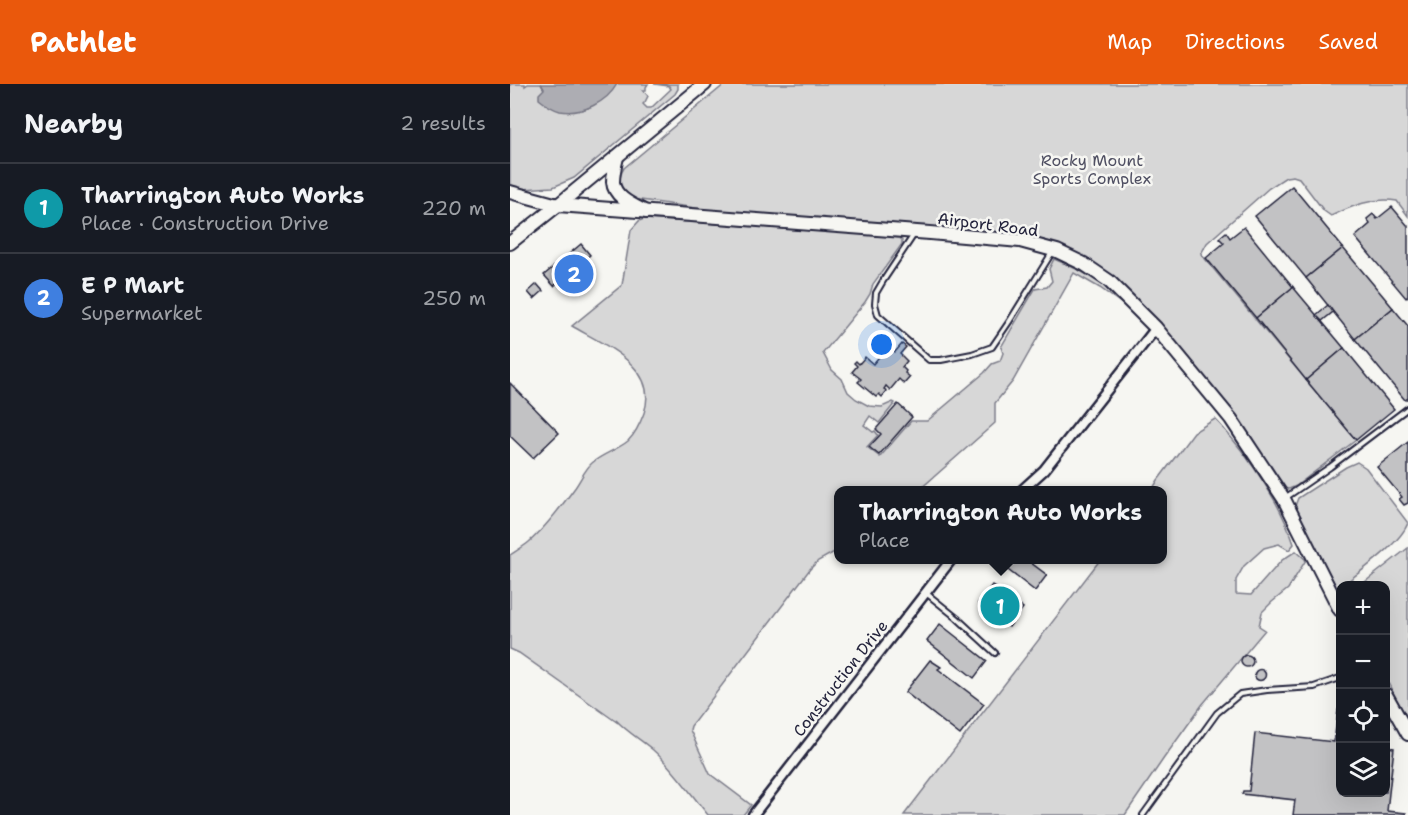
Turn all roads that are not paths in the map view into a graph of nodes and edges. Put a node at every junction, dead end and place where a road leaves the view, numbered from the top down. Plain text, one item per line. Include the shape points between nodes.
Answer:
1 (705, 84) edge
2 (616, 157) junction
3 (510, 192) edge
4 (558, 206) junction
5 (646, 212) junction
6 (916, 232) junction
7 (510, 243) edge
8 (1053, 250) junction
9 (1156, 328) junction
10 (1408, 408) edge
11 (1026, 486) edge
12 (1284, 499) junction
13 (948, 564) edge
14 (925, 593) junction
15 (1336, 600) edge
16 (995, 652) dead end
17 (1336, 680) edge
18 (1390, 702) edge
19 (1408, 734) edge
20 (753, 815) edge
21 (1143, 815) edge

1 - 2 main road
2 - 4 main road
2 - 5 main road via 614,188 622,198
3 - 4 main road, Airport Road
4 - 5 main road, Airport Road
4 - 7 main road
5 - 6 main road, Airport Road
6 - 8 main road, Airport Road via 1020,242
6 - 8 lane via 882,281 875,304 878,315 929,360 992,347
8 - 9 main road, Airport Road via 1109,281
9 - 11 street via 1044,470
9 - 12 main road, Airport Road via 1231,419
10 - 12 lane
12 - 15 main road, Airport Road
13 - 14 street, Construction Drive
14 - 16 lane
14 - 20 street, Construction Drive
17 - 21 lane via 1314,687 1240,694 1217,713
18 - 19 main road

